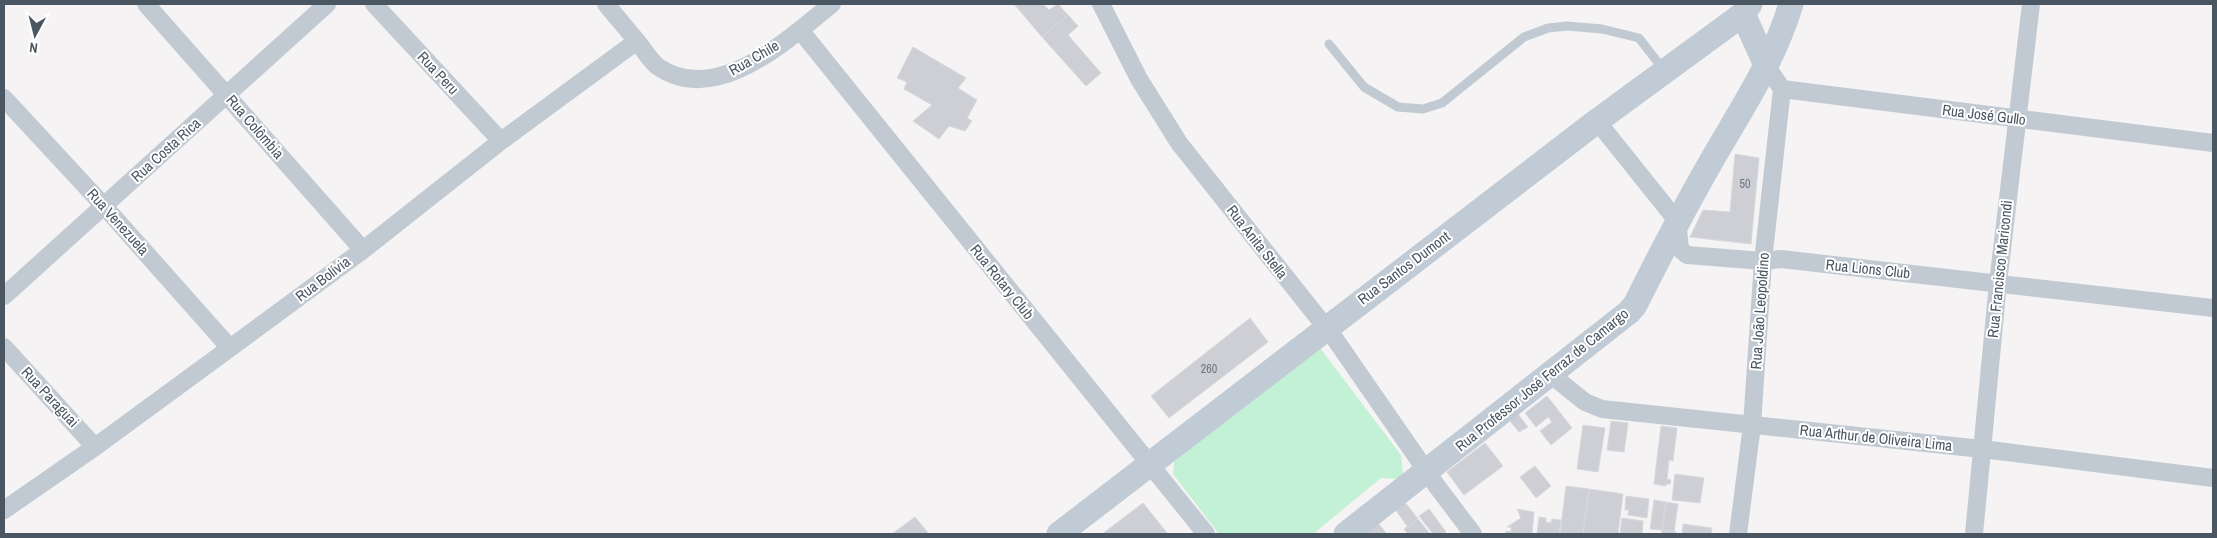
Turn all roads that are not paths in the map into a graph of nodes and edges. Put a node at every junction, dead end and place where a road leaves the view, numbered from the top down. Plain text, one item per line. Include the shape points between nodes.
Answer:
1 (146, 4) edge
2 (327, 4) edge
3 (374, 4) edge
4 (606, 4) edge
5 (832, 4) edge
6 (1101, 4) edge
7 (1791, 4) edge
8 (2031, 4) edge
9 (1746, 9) edge
10 (800, 30) junction
11 (637, 41) junction
12 (1329, 44) dead end
13 (1766, 65) junction
14 (1665, 71) junction
15 (1782, 89) junction
16 (227, 95) junction
17 (4, 98) edge
18 (2016, 119) junction
19 (1597, 121) junction
20 (501, 141) junction
21 (2213, 143) edge
22 (104, 206) junction
23 (1677, 221) junction
24 (363, 250) junction
25 (1763, 261) junction
26 (1998, 283) junction
27 (4, 296) edge
28 (2213, 308) edge
29 (1326, 328) junction
30 (4, 347) edge
31 (230, 348) junction
32 (1550, 374) junction
33 (1752, 425) junction
34 (95, 447) junction
35 (1982, 449) junction
36 (1148, 464) junction
37 (1427, 472) junction
38 (2213, 478) edge
39 (4, 510) edge
40 (1059, 534) edge
41 (1206, 534) edge
42 (1346, 534) edge
43 (1473, 534) edge
44 (1738, 534) edge
45 (1974, 534) edge

1 - 16 street, Rua Colômbia
2 - 16 street, Rua Costa Rica
3 - 20 street, Rua Peru
4 - 11 street, Rua Chile
5 - 10 street, Rua Chile
6 - 29 street, Rua Anita Stella via 1139,79 1179,143
7 - 13 street, Rua Professor José Ferraz de Camargo
8 - 18 street, Rua Francisco Maricondi
9 - 13 street
9 - 14 street, Rua Santos Dumont
10 - 11 street, Rua Chile via 762,57 730,74 709,78 689,78 656,65
10 - 36 street, Rua Rotary Club
11 - 20 street, Rua Bolívia
12 - 14 lane via 1364,87 1398,107 1423,109 1442,103 1524,37 1548,28 1602,29 1639,38
13 - 15 street
13 - 23 street, Rua Professor José Ferraz de Camargo
14 - 19 street, Rua Santos Dumont
15 - 18 street, Rua José Gullo
15 - 25 street, Rua João Leopoldino
16 - 22 street, Rua Costa Rica
16 - 24 street, Rua Colômbia
17 - 22 street, Rua Venezuela
18 - 21 street, Rua José Gullo
18 - 26 street, Rua Francisco Maricondi
19 - 23 street
19 - 29 street, Rua Santos Dumont
20 - 24 street, Rua Bolívia
22 - 27 street, Rua Costa Rica
22 - 31 street, Rua Venezuela
23 - 25 street, Rua Lions Club via 1680,249 1687,255
23 - 32 street, Rua Professor José Ferraz de Camargo via 1635,305
24 - 31 street, Rua Bolívia
25 - 26 street, Rua Lions Club via 1782,260
25 - 33 street, Rua João Leopoldino
26 - 28 street, Rua Lions Club
26 - 35 street, Rua Francisco Maricondi
29 - 36 street, Rua Santos Dumont
29 - 37 street, Rua Anita Stella
30 - 34 street, Rua Paraguai
31 - 34 street, Rua Bolívia
32 - 33 street, Rua Arthur de Oliveira Lima via 1585,402 1602,409
32 - 37 street, Rua Professor José Ferraz de Camargo
33 - 35 street, Rua Arthur de Oliveira Lima
33 - 44 street, Rua João Leopoldino
34 - 39 street, Rua Bolívia
35 - 38 street, Rua Arthur de Oliveira Lima
35 - 45 street, Rua Francisco Maricondi
36 - 40 street, Rua Santos Dumont
36 - 41 street, Rua Rotary Club
37 - 42 street, Rua Professor José Ferraz de Camargo
37 - 43 street, Rua Anita Stella

